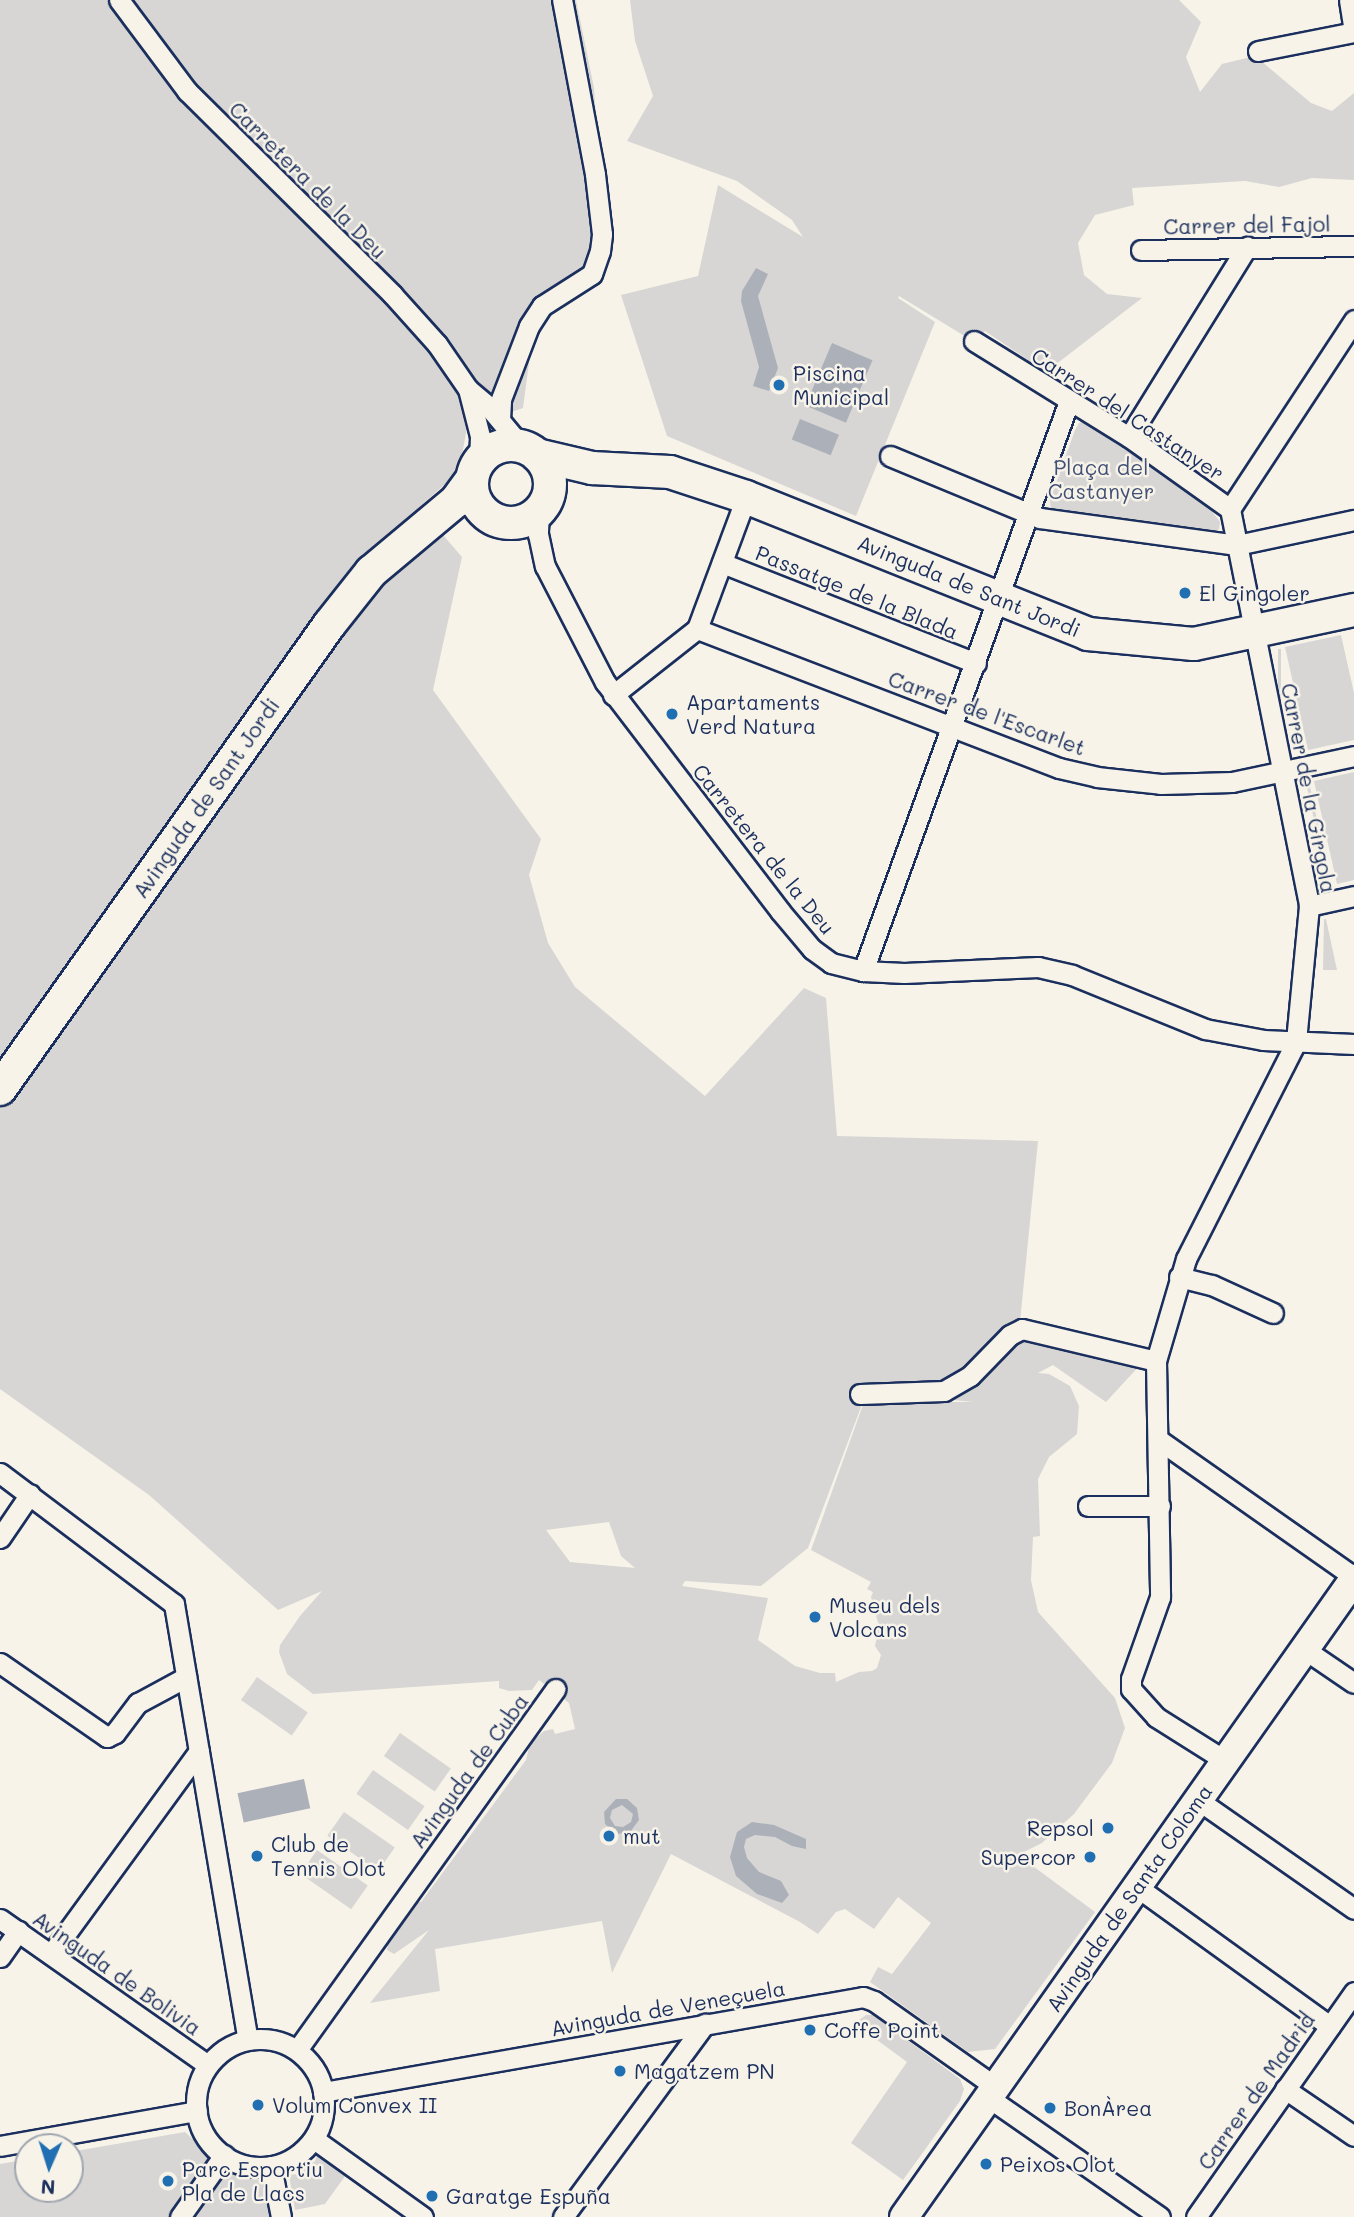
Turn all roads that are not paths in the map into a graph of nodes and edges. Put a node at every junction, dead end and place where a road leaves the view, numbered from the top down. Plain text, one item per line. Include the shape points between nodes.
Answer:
1 (119, 0) edge
2 (562, 0) edge
3 (1349, 0) edge
4 (1354, 31) edge
5 (1258, 51) dead end
6 (1354, 246) edge
7 (1247, 247) junction
8 (1141, 250) dead end
9 (1354, 320) edge
10 (974, 341) dead end
11 (511, 370) junction
12 (468, 389) junction
13 (1069, 401) junction
14 (500, 420) junction
15 (1129, 437) junction
16 (529, 451) junction
17 (890, 456) dead end
18 (592, 468) junction
19 (476, 470) junction
20 (746, 498) junction
21 (544, 503) junction
22 (1230, 509) junction
23 (1029, 513) junction
24 (485, 514) junction
25 (1354, 520) edge
26 (430, 523) junction
27 (1237, 545) junction
28 (722, 563) junction
29 (999, 600) junction
30 (1354, 610) edge
31 (696, 629) junction
32 (1256, 630) junction
33 (976, 663) junction
34 (614, 695) junction
35 (954, 725) junction
36 (1354, 756) edge
37 (1282, 771) junction
38 (1354, 896) edge
39 (1309, 906) junction
40 (863, 971) junction
41 (1296, 1042) junction
42 (1354, 1044) edge
43 (0, 1089) edge
44 (1179, 1277) junction
45 (1273, 1313) dead end
46 (1156, 1361) junction
47 (860, 1394) dead end
48 (1159, 1440) junction
49 (0, 1473) edge
50 (30, 1494) junction
51 (1088, 1506) dead end
52 (1160, 1506) junction
53 (0, 1538) edge
54 (1354, 1578) edge
55 (1304, 1649) junction
56 (0, 1663) edge
57 (186, 1676) junction
58 (1354, 1683) edge
59 (555, 1689) dead end
60 (199, 1751) junction
61 (1226, 1761) junction
62 (1198, 1800) junction
63 (1137, 1886) junction
64 (1354, 1909) edge
65 (0, 1919) edge
66 (18, 1931) junction
67 (51, 1954) junction
68 (0, 1957) edge
69 (1354, 1992) edge
70 (705, 2024) junction
71 (1330, 2026) junction
72 (248, 2040) junction
73 (297, 2050) junction
74 (208, 2065) junction
75 (1285, 2089) junction
76 (323, 2092) junction
77 (993, 2092) junction
78 (197, 2111) junction
79 (1354, 2136) edge
80 (314, 2139) junction
81 (0, 2146) edge
82 (224, 2155) junction
83 (271, 2166) junction
84 (180, 2217) edge
85 (281, 2217) edge
86 (423, 2217) edge
87 (562, 2217) edge
88 (904, 2217) edge
89 (1160, 2217) edge
90 (1196, 2217) edge

1 - 12 street, Carretera de la Deu via 187,91 392,294 438,344
2 - 11 street via 594,174 600,251 592,274 542,306
3 - 4 street
4 - 5 street
6 - 7 street, Carrer del Fajol
7 - 8 street, Carrer del Fajol
7 - 15 street
9 - 22 street
10 - 13 street, Carrer del Castanyer
11 - 12 street via 492,385
11 - 14 street via 501,399
12 - 14 street, Carretera de la Deu
12 - 19 street, Carretera de la Deu via 480,436
13 - 15 street, Carrer del Castanyer
13 - 23 street
14 - 16 street, Carretera de la Deu
15 - 22 street, Carrer del Castanyer
16 - 18 main road, Avinguda de Sant Jordi
16 - 19 main road via 497,448
16 - 21 main road via 548,473
17 - 23 street
18 - 20 main road, Avinguda de Sant Jordi via 670,472
18 - 21 main road via 566,481
19 - 24 main road via 476,502
19 - 26 main road, Avinguda de Sant Jordi via 456,501
20 - 28 street
20 - 29 main road, Avinguda de Sant Jordi
21 - 24 main road via 513,523
21 - 34 street, Carretera de la Deu via 538,534 545,566
22 - 27 street, Carrer del Castanyer
23 - 27 street
23 - 29 street
24 - 26 main road
25 - 27 street
26 - 43 main road, Avinguda de Sant Jordi via 371,572 328,625
27 - 32 street, Carrer de la Gírgola
28 - 31 street
28 - 33 street, Passatge de la Blada
29 - 32 main road, Avinguda de Sant Jordi via 1088,634 1194,644
29 - 33 street
30 - 32 main road, Avinguda de Sant Jordi
31 - 34 street
31 - 35 street, Carrer de l'Escarlet
32 - 37 street, Carrer de la Gírgola
33 - 35 street
34 - 40 street, Carretera de la Deu via 812,949 831,963
35 - 37 street, Carrer de l'Escarlet via 1059,768 1132,782 1232,782
35 - 40 street
36 - 37 street, Carrer de l'Escarlet
37 - 39 street, Carrer de la Gírgola
38 - 39 street
39 - 41 street, Carrer de la Gírgola
40 - 41 street, Carretera de la Deu via 1038,967 1072,975 1205,1029
41 - 42 street, Carretera de la Deu
41 - 44 street
44 - 45 street via 1207,1283
44 - 46 street
46 - 47 street via 1021,1329 970,1376 944,1391
46 - 48 street
48 - 52 street
48 - 54 street
49 - 50 street
50 - 53 street
50 - 57 street via 174,1604
51 - 52 street
52 - 61 street via 1160,1597 1131,1689 1156,1717
54 - 55 main road, Avinguda de Santa Coloma
55 - 58 street
55 - 61 main road, Avinguda de Santa Coloma
56 - 57 street via 107,1737 138,1703
57 - 60 street
59 - 73 street, Avinguda de Cuba
60 - 67 street
60 - 72 street
61 - 62 main road, Avinguda de Santa Coloma
62 - 63 main road, Avinguda de Santa Coloma
62 - 64 street
63 - 71 street
63 - 77 main road, Avinguda de Santa Coloma
65 - 66 street, Avinguda de Bolivia
66 - 67 street, Avinguda de Bolivia
66 - 68 street
67 - 74 street, Avinguda de Bolivia
69 - 71 street, Carrer de Madrid
70 - 76 street, Avinguda de Veneçuela
70 - 77 street, Avinguda de Veneçuela via 869,1998
70 - 87 street
71 - 75 street, Carrer de Madrid
72 - 73 street via 268,2039
72 - 74 street via 229,2046
73 - 76 street via 315,2068
74 - 78 street via 200,2082
75 - 79 street
75 - 90 street, Carrer de Madrid
76 - 80 street via 323,2119
77 - 88 main road, Avinguda de Santa Coloma
77 - 89 street, Avinguda de Veneçuela
78 - 81 street
78 - 82 street via 205,2137
80 - 83 street via 294,2157
80 - 86 street
82 - 83 street via 245,2165
82 - 84 street
83 - 85 street

